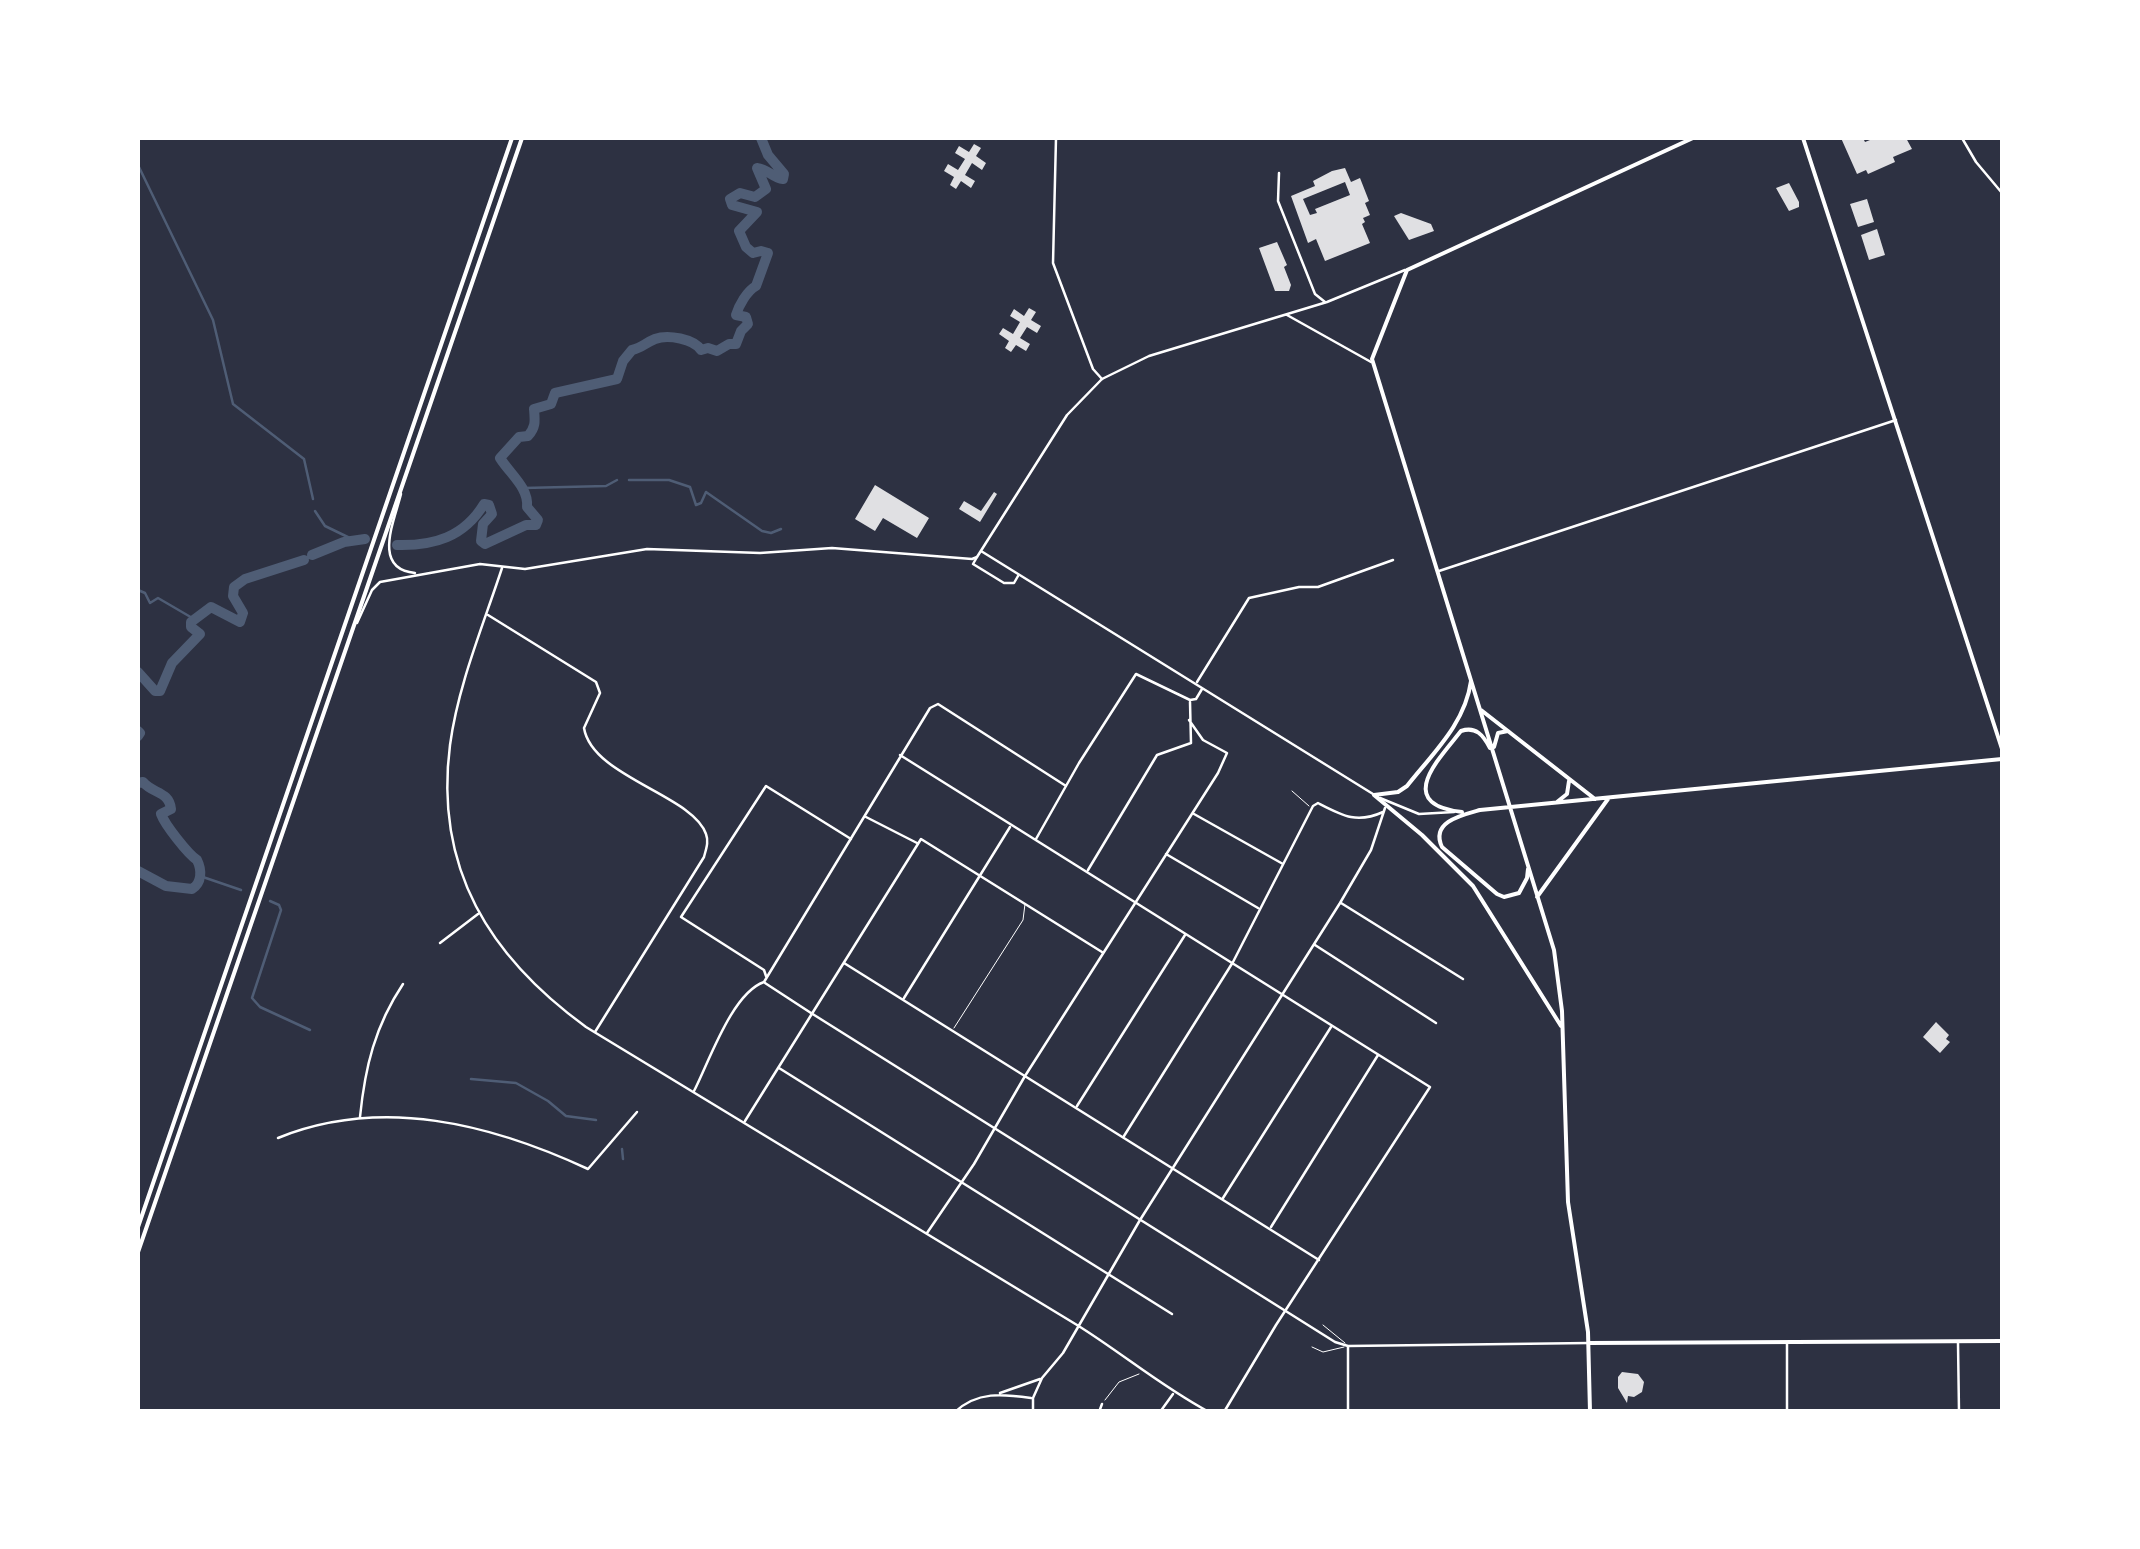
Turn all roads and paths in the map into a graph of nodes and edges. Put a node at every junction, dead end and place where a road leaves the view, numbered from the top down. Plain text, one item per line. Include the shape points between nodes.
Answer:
1 (512, 138) edge
2 (522, 138) edge
3 (1056, 138) edge
4 (1693, 138) edge
5 (1803, 138) edge
6 (1962, 138) edge
7 (1279, 173) dead end
8 (2002, 193) edge
9 (1407, 270) junction
10 (1315, 294) junction
11 (1327, 302) junction
12 (1310, 307) junction
13 (1286, 314) junction
14 (1374, 366) junction
15 (1102, 378) junction
16 (1896, 420) junction
17 (403, 484) junction
18 (981, 551) junction
19 (977, 557) junction
20 (1393, 560) dead end
21 (502, 568) junction
22 (1437, 572) junction
23 (421, 574) junction
24 (1019, 575) junction
25 (486, 615) junction
26 (353, 630) junction
27 (1472, 680) junction
28 (1196, 684) junction
29 (1203, 688) junction
30 (1190, 700) junction
31 (1480, 709) junction
32 (1189, 720) junction
33 (1508, 731) junction
34 (2001, 744) edge
35 (900, 755) junction
36 (1495, 758) junction
37 (2002, 759) edge
38 (1564, 776) junction
39 (1066, 786) junction
40 (1292, 792) dead end
41 (1374, 795) junction
42 (1608, 798) junction
43 (1596, 799) junction
44 (1554, 804) junction
45 (1312, 808) junction
46 (1385, 809) junction
47 (1480, 810) junction
48 (1462, 812) junction
49 (1192, 813) junction
50 (865, 816) junction
51 (1012, 825) junction
52 (851, 839) junction
53 (1035, 840) junction
54 (920, 841) junction
55 (1166, 854) junction
56 (1283, 864) junction
57 (1528, 864) junction
58 (1087, 872) junction
59 (980, 876) junction
60 (1538, 896) junction
61 (1136, 902) junction
62 (1340, 903) junction
63 (1025, 904) junction
64 (1259, 909) junction
65 (479, 914) junction
66 (1186, 933) junction
67 (440, 943) dead end
68 (1314, 944) junction
69 (1103, 952) junction
70 (1234, 962) junction
71 (844, 963) junction
72 (1463, 979) dead end
73 (764, 982) junction
74 (403, 984) dead end
75 (1283, 993) junction
76 (903, 1000) junction
77 (811, 1014) junction
78 (1436, 1023) dead end
79 (1333, 1025) junction
80 (952, 1030) junction
81 (595, 1032) junction
82 (1564, 1032) junction
83 (1379, 1054) junction
84 (780, 1068) junction
85 (1025, 1076) junction
86 (693, 1092) junction
87 (1076, 1108) junction
88 (637, 1112) dead end
89 (360, 1119) junction
90 (745, 1121) junction
91 (994, 1128) junction
92 (1123, 1137) junction
93 (278, 1138) dead end
94 (1172, 1168) junction
95 (961, 1182) junction
96 (1222, 1199) junction
97 (1140, 1220) junction
98 (138, 1227) edge
99 (1270, 1229) junction
100 (926, 1234) junction
101 (138, 1252) edge
102 (1320, 1260) junction
103 (1108, 1273) junction
104 (1286, 1312) junction
105 (1172, 1314) dead end
106 (1077, 1325) junction
107 (1323, 1325) dead end
108 (2002, 1341) edge
109 (1787, 1342) junction
110 (1958, 1342) junction
111 (1589, 1343) junction
112 (1348, 1346) junction
113 (1312, 1347) dead end
114 (1147, 1372) junction
115 (1042, 1378) junction
116 (1174, 1393) junction
117 (999, 1394) junction
118 (1033, 1398) junction
119 (1102, 1404) joint
120 (955, 1412) edge
121 (1033, 1412) edge
122 (1099, 1412) edge
123 (1160, 1412) edge
124 (1209, 1412) edge
125 (1224, 1412) edge
126 (1348, 1412) edge
127 (1590, 1412) edge
128 (1787, 1412) edge
129 (1959, 1412) edge

1 - 98 main road
2 - 17 main road
3 - 15 street via 1054,264
4 - 9 main road
5 - 16 main road
6 - 8 street
7 - 10 street via 1278,201
9 - 11 street
9 - 14 main road via 1373,352
10 - 11 street
10 - 12 street
11 - 12 street
12 - 13 street
13 - 14 street
13 - 15 street via 1149,356
14 - 22 main road
15 - 18 street via 1067,415
16 - 22 street
16 - 34 main road
17 - 23 street via 389,558 398,569
17 - 26 main road
18 - 19 street
18 - 24 street
19 - 21 street via 832,548 647,549
19 - 24 street via 973,564 1004,583
20 - 28 street via 1318,587 1248,598
21 - 23 street via 480,564
21 - 25 street
22 - 27 main road
23 - 26 street via 376,585
24 - 28 street
25 - 65 street via 456,712 448,778 453,840
25 - 81 street via 596,682 600,693 584,728 591,750 706,832 704,857
26 - 101 main road
27 - 31 main road
27 - 41 main road via 1460,720 1407,786
28 - 29 street
29 - 30 street
29 - 41 street
30 - 32 street
30 - 39 street via 1136,674
31 - 33 main road
31 - 36 main road
32 - 49 street via 1203,740 1227,754
32 - 58 street via 1191,743 1157,754
33 - 36 main road via 1495,737
33 - 38 main road
35 - 39 street via 938,704
35 - 50 street
35 - 51 street
36 - 48 main road via 1482,736 1469,729 1430,771 1430,800
36 - 57 main road
37 - 42 main road
38 - 43 main road
38 - 44 main road via 1569,789
39 - 53 street
40 - 45 lane
41 - 46 main road
41 - 48 street via 1419,814
42 - 43 main road
42 - 60 main road
43 - 44 main road
44 - 47 main road
45 - 46 street via 1318,803 1362,820
45 - 56 street
46 - 62 street via 1371,850
46 - 82 main road via 1473,886
47 - 48 street
47 - 57 main road via 1452,819 1440,831 1439,844 1504,897 1522,890
49 - 55 street
49 - 56 street
50 - 52 street
50 - 54 street
51 - 53 street
51 - 59 street
52 - 73 street
52 - 73 street via 766,786 714,863 682,917 764,970
53 - 58 street
54 - 59 street
54 - 71 street
55 - 61 street
55 - 64 street
56 - 64 street
57 - 60 main road
58 - 61 street
59 - 63 street
59 - 76 street
60 - 82 main road via 1554,950
61 - 66 street
61 - 69 street
62 - 68 street
62 - 72 street
63 - 69 street
63 - 80 lane via 1022,920
64 - 70 street
65 - 67 street
65 - 81 street via 532,984
66 - 70 street
66 - 87 street
68 - 75 street
68 - 78 street
69 - 85 street
70 - 75 street
70 - 92 street
71 - 76 street
71 - 77 street
73 - 77 street
73 - 86 street via 734,1013
74 - 89 street via 378,1026
75 - 79 street
75 - 94 street
76 - 80 street
77 - 84 street
77 - 91 street
79 - 83 street
79 - 96 street
80 - 85 street
81 - 86 street
82 - 111 main road via 1568,1202
83 - 99 street
83 - 102 street via 1430,1087
84 - 90 street
84 - 95 street
85 - 87 street
85 - 91 street
86 - 90 street
87 - 92 street
88 - 89 street via 588,1170 485,1128
89 - 93 street
90 - 100 street
91 - 95 street
91 - 97 street
92 - 94 street
94 - 96 street
94 - 97 street
95 - 100 street
95 - 103 street
96 - 99 street
97 - 103 street
97 - 104 street
99 - 102 street
100 - 106 street
102 - 104 street
103 - 105 street
103 - 106 street
104 - 112 street
104 - 125 street
106 - 114 street
106 - 115 street
107 - 112 lane
108 - 110 main road
109 - 110 main road
109 - 111 main road
109 - 128 street
110 - 129 street
111 - 112 street
111 - 127 main road
112 - 113 lane via 1324,1352
112 - 126 street
114 - 116 street
114 - 119 path via 1119,1382
115 - 117 street
115 - 118 street
116 - 123 street
116 - 124 street
117 - 118 street
117 - 120 street via 968,1400
118 - 121 street
119 - 122 street

